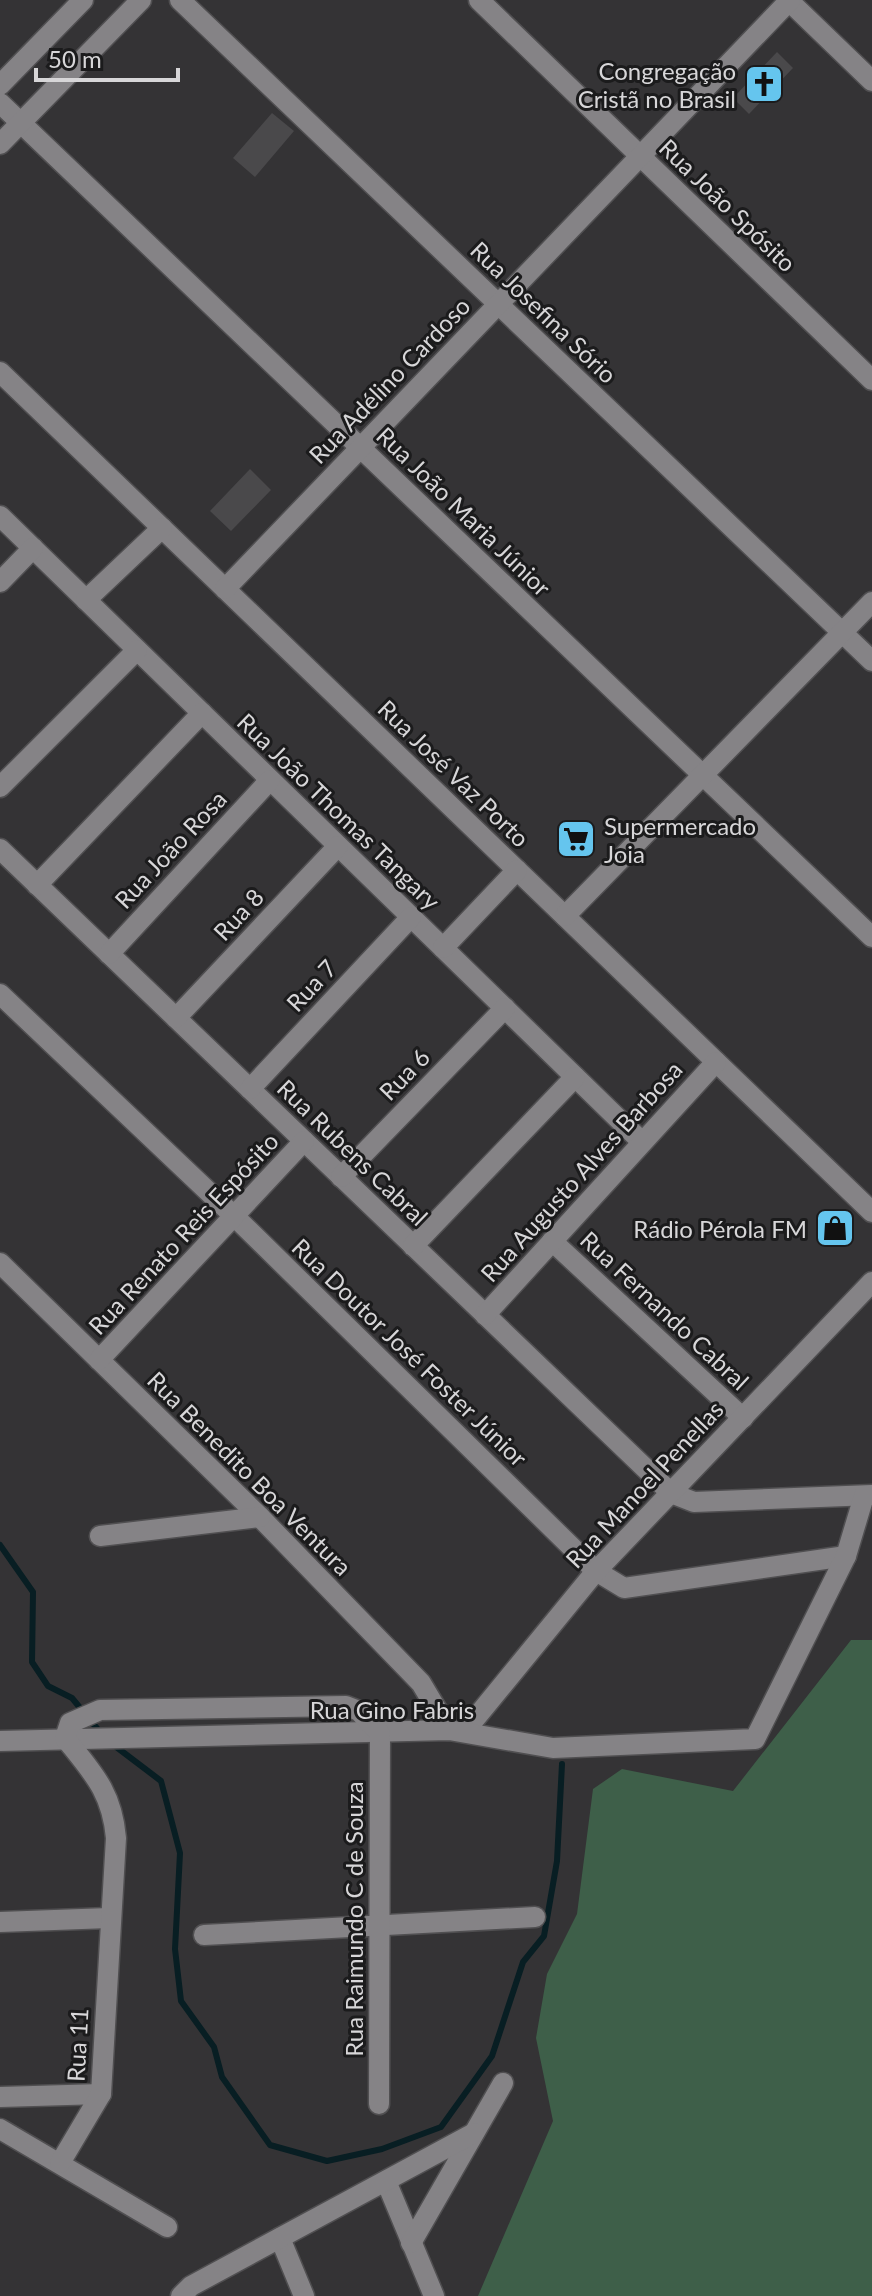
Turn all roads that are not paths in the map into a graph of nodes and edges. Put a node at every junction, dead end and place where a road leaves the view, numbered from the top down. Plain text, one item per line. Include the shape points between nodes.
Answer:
1 (83, 0) edge
2 (141, 0) edge
3 (180, 0) edge
4 (479, 0) edge
5 (789, 0) edge
6 (872, 81) edge
7 (0, 85) edge
8 (0, 103) edge
9 (19, 122) junction
10 (0, 144) edge
11 (640, 156) junction
12 (498, 304) junction
13 (0, 372) edge
14 (872, 380) edge
15 (360, 448) junction
16 (0, 516) edge
17 (162, 528) junction
18 (33, 548) junction
19 (0, 582) edge
20 (225, 589) junction
21 (86, 600) junction
22 (872, 602) edge
23 (842, 632) junction
24 (137, 650) junction
25 (872, 661) edge
26 (202, 713) junction
27 (702, 775) junction
28 (270, 780) junction
29 (0, 787) edge
30 (338, 846) junction
31 (0, 849) edge
32 (517, 870) junction
33 (37, 885) junction
34 (565, 916) junction
35 (411, 917) junction
36 (872, 937) edge
37 (443, 948) junction
38 (109, 954) junction
39 (0, 994) edge
40 (505, 1008) junction
41 (176, 1018) junction
42 (716, 1062) junction
43 (575, 1077) junction
44 (250, 1089) junction
45 (304, 1141) junction
46 (642, 1142) junction
47 (341, 1177) junction
48 (872, 1212) edge
49 (234, 1216) junction
50 (552, 1241) junction
51 (413, 1246) junction
52 (0, 1263) edge
53 (872, 1282) edge
54 (485, 1315) junction
55 (99, 1360) junction
56 (743, 1418) junction
57 (671, 1493) junction
58 (868, 1496) edge
59 (260, 1517) junction
60 (100, 1536) dead end
61 (846, 1556) junction
62 (596, 1571) junction
63 (457, 1730) junction
64 (71, 1732) junction
65 (380, 1734) junction
66 (0, 1741) edge
67 (535, 1917) dead end
68 (109, 1918) junction
69 (0, 1922) edge
70 (379, 1926) junction
71 (204, 1935) dead end
72 (503, 2083) dead end
73 (101, 2094) junction
74 (0, 2097) edge
75 (379, 2104) dead end
76 (0, 2129) edge
77 (474, 2133) junction
78 (60, 2163) junction
79 (386, 2181) junction
80 (167, 2227) dead end
81 (280, 2238) junction
82 (411, 2243) junction
83 (181, 2296) edge
84 (304, 2296) edge
85 (434, 2296) edge

1 - 7 street
2 - 9 street
3 - 12 street, Rua Josefina Sório
4 - 11 street, Rua João Spósito
5 - 6 street
5 - 11 street, Rua Adélino Cardoso
8 - 9 street, Rua João Maria Júnior
9 - 10 street
9 - 15 street, Rua João Maria Júnior
11 - 12 street, Rua Adélino Cardoso
11 - 14 street, Rua João Spósito
12 - 15 street, Rua Adélino Cardoso
12 - 23 street, Rua Josefina Sório
13 - 17 street, Rua José Vaz Porto
15 - 20 street, Rua Adélino Cardoso
15 - 27 street, Rua João Maria Júnior
16 - 18 street, Rua João Thomas Tangary
17 - 20 street, Rua José Vaz Porto
17 - 21 street
18 - 19 street
18 - 21 street, Rua João Thomas Tangary
20 - 32 street, Rua José Vaz Porto
21 - 24 street, Rua João Thomas Tangary
22 - 23 street
23 - 25 street, Rua Josefina Sório
23 - 27 street
24 - 26 street, Rua João Thomas Tangary
24 - 29 street
26 - 28 street, Rua João Thomas Tangary
26 - 33 street
27 - 34 street
27 - 36 street, Rua João Maria Júnior
28 - 30 street, Rua João Thomas Tangary
28 - 38 street, Rua João Rosa
30 - 35 street, Rua João Thomas Tangary
30 - 41 street, Rua 8
31 - 33 street, Rua Rubens Cabral
32 - 34 street, Rua José Vaz Porto
32 - 37 street
33 - 38 street, Rua Rubens Cabral
34 - 42 street, Rua José Vaz Porto
35 - 37 street, Rua João Thomas Tangary
35 - 44 street, Rua 7
37 - 40 street, Rua João Thomas Tangary
38 - 41 street, Rua Rubens Cabral
39 - 49 street, Rua Doutor José Foster Júnior
40 - 43 street, Rua João Thomas Tangary
40 - 47 street, Rua 6
41 - 44 street, Rua Rubens Cabral
42 - 46 street, Rua Augusto Alves Barbosa
42 - 48 street, Rua José Vaz Porto
43 - 46 street, Rua João Thomas Tangary
43 - 51 street
44 - 45 street, Rua Rubens Cabral
45 - 47 street, Rua Rubens Cabral
45 - 49 street, Rua Renato Reis Espósito
46 - 50 street, Rua Augusto Alves Barbosa
47 - 51 street, Rua Rubens Cabral
49 - 55 street, Rua Renato Reis Espósito
49 - 62 street, Rua Doutor José Foster Júnior
50 - 54 street, Rua Augusto Alves Barbosa
50 - 56 street, Rua Fernando Cabral
51 - 54 street, Rua Rubens Cabral
52 - 55 street, Rua Benedito Boa Ventura
53 - 56 street, Rua Manoel Penellas
54 - 57 street, Rua Rubens Cabral
55 - 59 street, Rua Benedito Boa Ventura
56 - 57 street, Rua Manoel Penellas
57 - 58 street, Rua Gino Fabris via 694,1502
57 - 62 street, Rua Manoel Penellas
58 - 61 street, Rua Gino Fabris
59 - 60 street
59 - 63 street, Rua Benedito Boa Ventura via 421,1683
61 - 62 street, Rua Doutor José Foster Júnior via 624,1588
61 - 63 street, Rua Gino Fabris via 755,1739 553,1748
62 - 63 street, Rua Manoel Penellas
63 - 65 street, Rua Gino Fabris
64 - 65 street, Rua Gino Fabris
64 - 65 street via 100,1710 346,1706 359,1711
64 - 66 street, Rua Gino Fabris
64 - 68 street, Rua 11 via 113,1808 116,1838
65 - 70 street, Rua Raimundo C de Souza
67 - 70 street
68 - 69 street
68 - 73 street, Rua 11
70 - 71 street
70 - 75 street, Rua Raimundo C de Souza
72 - 77 street
73 - 74 street
73 - 78 street, Rua 11
76 - 78 street
77 - 79 street
77 - 82 street
78 - 80 street
79 - 81 street
79 - 82 street
81 - 83 street
81 - 84 street
82 - 85 street

